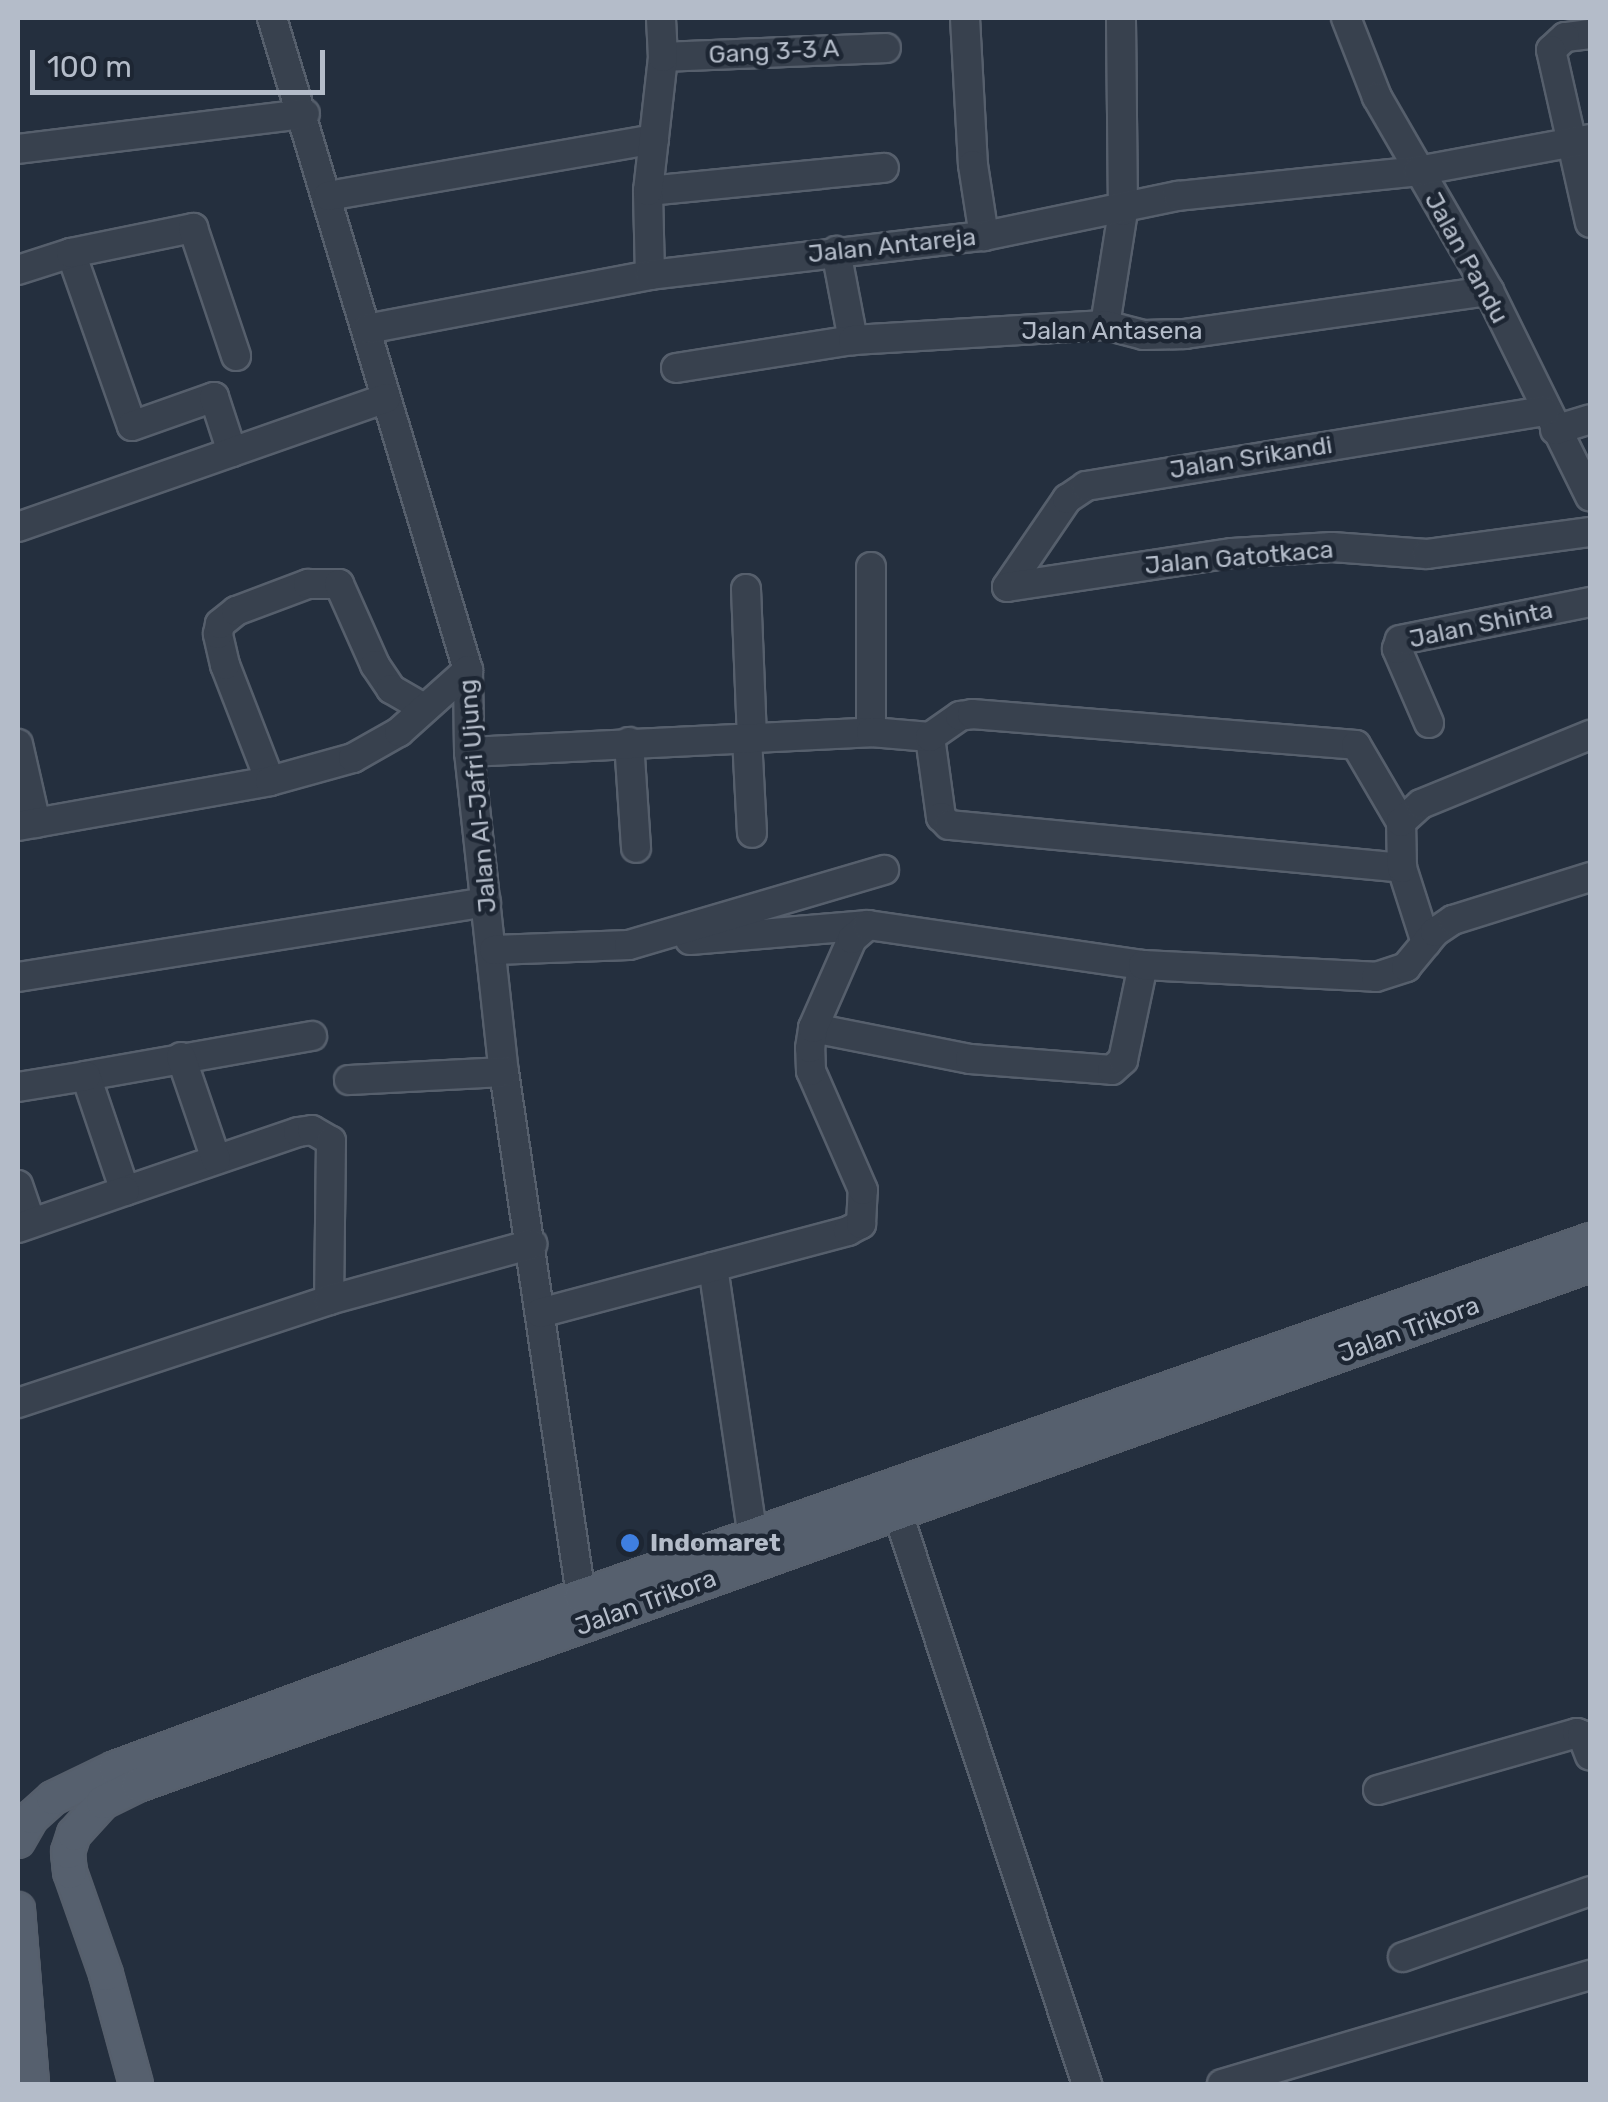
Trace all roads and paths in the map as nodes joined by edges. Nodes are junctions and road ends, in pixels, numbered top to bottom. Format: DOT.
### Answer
graph roads {
  1 [pos="272,18"];
  2 [pos="661,18"];
  3 [pos="965,18"];
  4 [pos="1121,18"];
  5 [pos="1346,18"];
  6 [pos="1590,34"];
  7 [pos="886,48"];
  8 [pos="663,57"];
  9 [pos="304,114"];
  10 [pos="654,139"];
  11 [pos="1580,141"];
  12 [pos="18,149"];
  13 [pos="884,168"];
  14 [pos="1418,172"];
  15 [pos="648,190"];
  16 [pos="328,196"];
  17 [pos="1123,210"];
  18 [pos="1590,223"];
  19 [pos="984,236"];
  20 [pos="836,252"];
  21 [pos="71,253"];
  22 [pos="18,270"];
  23 [pos="650,276"];
  24 [pos="1489,291"];
  25 [pos="1105,325"];
  26 [pos="367,329"];
  27 [pos="853,340"];
  28 [pos="236,356"];
  29 [pos="676,368"];
  30 [pos="386,398"];
  31 [pos="1550,420"];
  32 [pos="1590,420"];
  33 [pos="232,452"];
  34 [pos="1590,496"];
  35 [pos="18,527"];
  36 [pos="1590,532"];
  37 [pos="871,567"];
  38 [pos="1008,588"];
  39 [pos="746,589"];
  40 [pos="1590,602"];
  41 [pos="468,670"];
  42 [pos="424,708"];
  43 [pos="1429,723"];
  44 [pos="871,732"];
  45 [pos="1590,735"];
  46 [pos="930,737"];
  47 [pos="749,738"];
  48 [pos="628,742"];
  49 [pos="18,744"];
  50 [pos="469,752"];
  51 [pos="270,781"];
  52 [pos="1400,822"];
  53 [pos="27,825"];
  54 [pos="752,833"];
  55 [pos="636,848"];
  56 [pos="1402,868"];
  57 [pos="884,870"];
  58 [pos="1590,877"];
  59 [pos="486,902"];
  60 [pos="868,925"];
  61 [pos="1426,944"];
  62 [pos="629,945"];
  63 [pos="494,950"];
  64 [pos="1142,966"];
  65 [pos="18,977"];
  66 [pos="813,1028"];
  67 [pos="312,1036"];
  68 [pos="181,1057"];
  69 [pos="504,1072"];
  70 [pos="86,1076"];
  71 [pos="348,1080"];
  72 [pos="18,1087"];
  73 [pos="216,1160"];
  74 [pos="18,1185"];
  75 [pos="125,1191"];
  76 [pos="24,1225"];
  77 [pos="1590,1240"];
  78 [pos="532,1244"];
  79 [pos="1590,1265"];
  80 [pos="714,1267"];
  81 [pos="329,1300"];
  82 [pos="540,1313"];
  83 [pos="18,1403"];
  84 [pos="898,1514"];
  85 [pos="753,1538"];
  86 [pos="581,1596"];
  87 [pos="434,1664"];
  88 [pos="395,1679"];
  89 [pos="1590,1756"];
  90 [pos="1378,1790"];
  91 [pos="19,1830"];
  92 [pos="1590,1891"];
  93 [pos="18,1909"];
  94 [pos="1403,1957"];
  95 [pos="1590,1975"];
  96 [pos="32,2084"];
  97 [pos="136,2084"];
  98 [pos="1088,2084"];
  99 [pos="1222,2084"];
  1 -- 9 [label="street, Jalan Al-Jafri Ujung"];
  2 -- 8 [label="street"];
  3 -- 19 [label="street"];
  4 -- 17 [label="street"];
  5 -- 14 [label="street, Jalan Pandu"];
  6 -- 11 [label="street"];
  7 -- 8 [label="street, Gang 3-3 A"];
  8 -- 10 [label="street"];
  9 -- 12 [label="street"];
  9 -- 16 [label="street, Jalan Al-Jafri Ujung"];
  10 -- 15 [label="street"];
  10 -- 16 [label="street"];
  11 -- 14 [label="street, Jalan Antareja"];
  11 -- 18 [label="street"];
  13 -- 15 [label="street"];
  14 -- 17 [label="street, Jalan Antareja"];
  14 -- 24 [label="street, Jalan Pandu"];
  15 -- 23 [label="street"];
  16 -- 26 [label="street, Jalan Al-Jafri Ujung"];
  17 -- 19 [label="street, Jalan Antareja"];
  17 -- 25 [label="street"];
  19 -- 20 [label="street, Jalan Antareja"];
  20 -- 23 [label="street, Jalan Antareja"];
  20 -- 27 [label="street"];
  21 -- 22 [label="street"];
  21 -- 28 [label="street"];
  21 -- 33 [label="street"];
  23 -- 26 [label="street, Jalan Antareja"];
  24 -- 25 [label="street, Jalan Antasena"];
  24 -- 31 [label="street, Jalan Pandu"];
  25 -- 27 [label="street, Jalan Antasena"];
  26 -- 30 [label="street, Jalan Al-Jafri Ujung"];
  27 -- 29 [label="street, Jalan Antasena"];
  30 -- 33 [label="street"];
  30 -- 41 [label="street, Jalan Al-Jafri Ujung"];
  31 -- 32 [label="street, Jalan Srikandi"];
  31 -- 34 [label="street, Jalan Pandu"];
  31 -- 38 [label="street, Jalan Srikandi"];
  33 -- 35 [label="street"];
  36 -- 38 [label="street, Jalan Gatotkaca"];
  37 -- 44 [label="street"];
  39 -- 47 [label="street"];
  40 -- 43 [label="street, Jalan Shinta"];
  41 -- 42 [label="street"];
  41 -- 50 [label="street, Jalan Al-Jafri Ujung"];
  42 -- 51 [label="street"];
  42 -- 51 [label="street"];
  44 -- 46 [label="street"];
  44 -- 47 [label="street"];
  45 -- 52 [label="street"];
  46 -- 52 [label="street"];
  46 -- 56 [label="street"];
  47 -- 48 [label="street"];
  47 -- 54 [label="street"];
  48 -- 50 [label="street"];
  48 -- 55 [label="street"];
  49 -- 53 [label="street"];
  50 -- 59 [label="street, Jalan Al-Jafri Ujung"];
  51 -- 53 [label="street"];
  52 -- 56 [label="street"];
  56 -- 61 [label="street"];
  57 -- 62 [label="street"];
  58 -- 61 [label="street"];
  59 -- 63 [label="street, Jalan Al-Jafri Ujung"];
  59 -- 65 [label="street"];
  60 -- 62 [label="street"];
  60 -- 64 [label="street"];
  60 -- 66 [label="street"];
  61 -- 64 [label="street"];
  62 -- 63 [label="street"];
  63 -- 69 [label="street, Jalan Al-Jafri Ujung"];
  64 -- 66 [label="street"];
  66 -- 80 [label="street"];
  67 -- 68 [label="street"];
  68 -- 70 [label="street"];
  68 -- 73 [label="street"];
  69 -- 71 [label="street"];
  69 -- 78 [label="street, Jalan Al-Jafri Ujung"];
  70 -- 72 [label="street"];
  70 -- 75 [label="street"];
  73 -- 75 [label="street"];
  73 -- 81 [label="street"];
  74 -- 76 [label="street"];
  75 -- 76 [label="street"];
  77 -- 85 [label="main road, Jalan Trikora"];
  78 -- 81 [label="street"];
  78 -- 82 [label="street, Jalan Al-Jafri Ujung"];
  79 -- 84 [label="main road, Jalan Trikora"];
  80 -- 82 [label="street"];
  80 -- 85 [label="street"];
  81 -- 83 [label="street"];
  82 -- 86 [label="street, Jalan Al-Jafri Ujung"];
  84 -- 87 [label="main road, Jalan Trikora"];
  84 -- 98 [label="street"];
  85 -- 86 [label="main road, Jalan Trikora"];
  86 -- 87 [label="main road, Jalan Trikora"];
  87 -- 88 [label="main road, Jalan Trikora"];
  88 -- 91 [label="main road, Jalan Trikora"];
  88 -- 97 [label="main road, Jalan Trikora"];
  89 -- 90 [label="street"];
  92 -- 94 [label="street"];
  93 -- 96 [label="main road"];
  95 -- 99 [label="street"];
}
